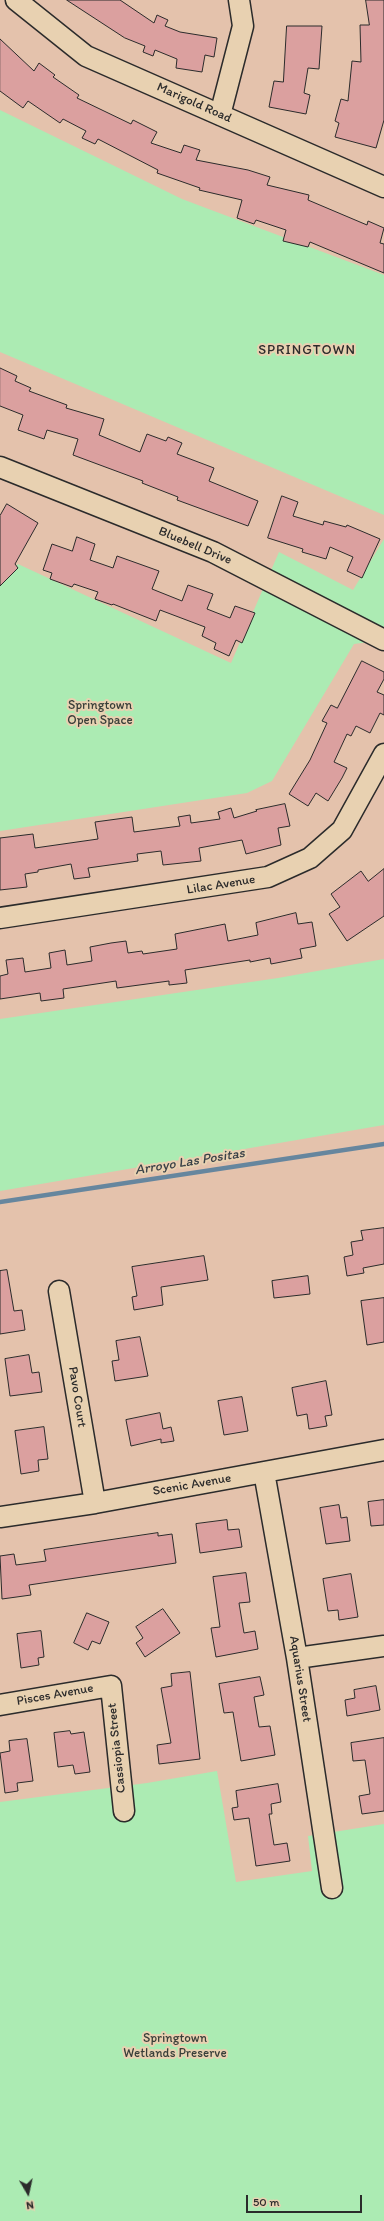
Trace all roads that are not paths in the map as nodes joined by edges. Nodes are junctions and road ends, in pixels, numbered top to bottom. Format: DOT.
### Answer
graph roads {
  1 [pos="16,0"];
  2 [pos="239,0"];
  3 [pos="220,115"];
  4 [pos="384,187"];
  5 [pos="0,467"];
  6 [pos="384,640"];
  7 [pos="384,754"];
  8 [pos="0,918"];
  9 [pos="60,1291"];
  10 [pos="384,1450"];
  11 [pos="264,1472"];
  12 [pos="95,1502"];
  13 [pos="0,1517"];
  14 [pos="384,1646"];
  15 [pos="297,1658"];
  16 [pos="111,1686"];
  17 [pos="0,1705"];
  18 [pos="124,1811"];
  19 [pos="332,1888"];
  1 -- 3 [label="street, Marigold Road"];
  2 -- 3 [label="street"];
  3 -- 4 [label="street, Marigold Road"];
  5 -- 6 [label="street, Bluebell Drive"];
  7 -- 8 [label="street, Lilac Avenue"];
  9 -- 12 [label="street, Pavo Court"];
  10 -- 11 [label="street, Scenic Avenue"];
  11 -- 12 [label="street, Scenic Avenue"];
  11 -- 15 [label="street, Aquarius Street"];
  12 -- 13 [label="street, Scenic Avenue"];
  14 -- 15 [label="street"];
  15 -- 19 [label="street, Aquarius Street"];
  16 -- 17 [label="street, Pisces Avenue"];
  16 -- 18 [label="street, Cassiopia Street"];
}
